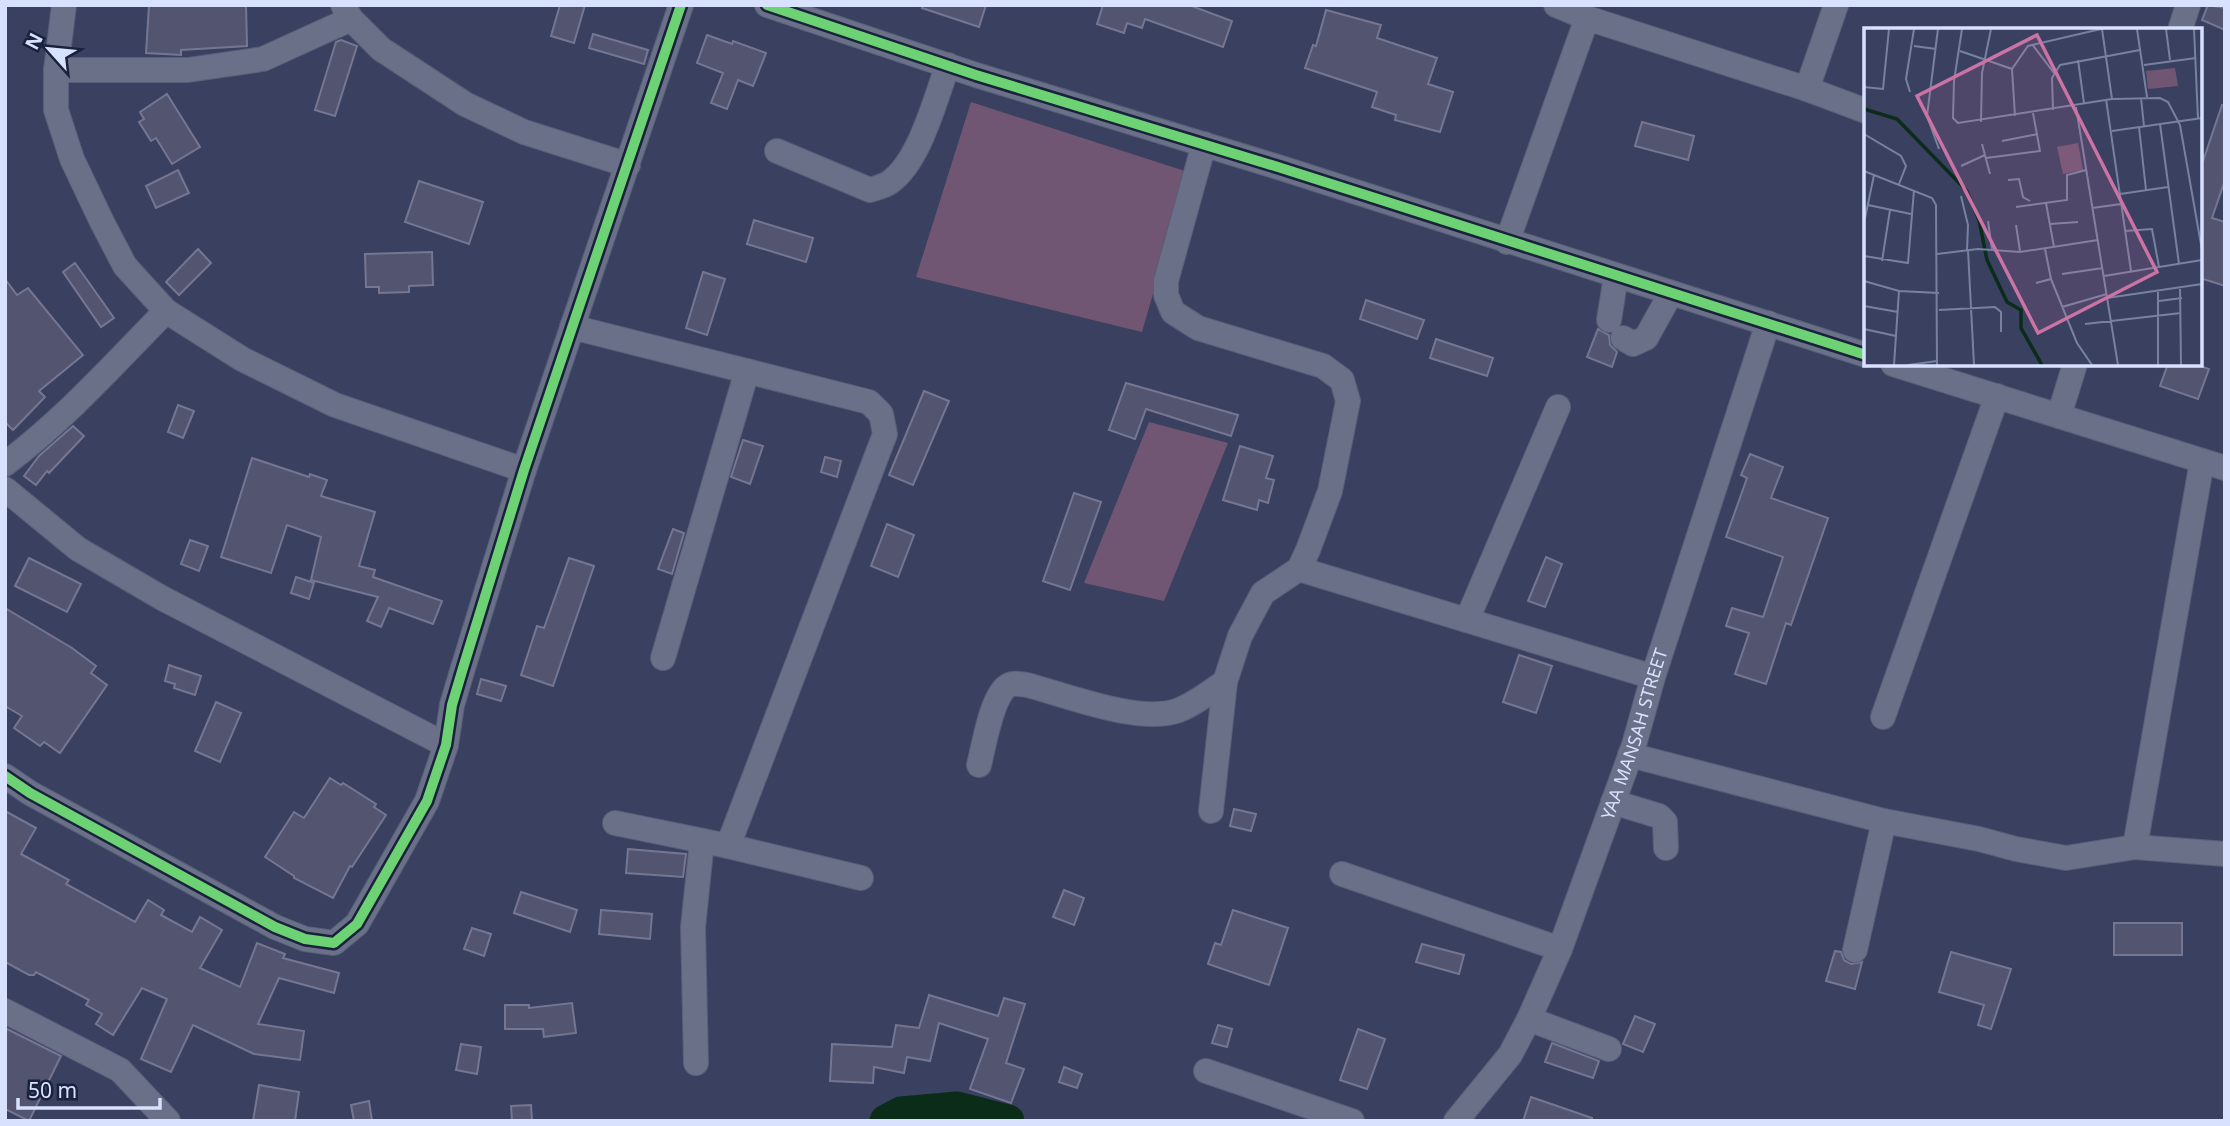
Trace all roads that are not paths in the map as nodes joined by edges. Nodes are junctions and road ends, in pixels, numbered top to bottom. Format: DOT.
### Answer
graph roads {
  1 [pos="64,5"];
  2 [pos="681,5"];
  3 [pos="767,5"];
  4 [pos="1556,5"];
  5 [pos="1836,5"];
  6 [pos="2188,5"];
  7 [pos="347,12"];
  8 [pos="1587,18"];
  9 [pos="2181,28"];
  10 [pos="948,65"];
  11 [pos="56,71"];
  12 [pos="1807,89"];
  13 [pos="1864,110"];
  14 [pos="1204,144"];
  15 [pos="777,151"];
  16 [pos="628,165"];
  17 [pos="1507,242"];
  18 [pos="1616,276"];
  19 [pos="1671,293"];
  20 [pos="166,311"];
  21 [pos="1768,323"];
  22 [pos="572,327"];
  23 [pos="1864,354"];
  24 [pos="1900,366"];
  25 [pos="2074,366"];
  26 [pos="747,371"];
  27 [pos="1997,396"];
  28 [pos="1558,407"];
  29 [pos="2059,416"];
  30 [pos="5,464"];
  31 [pos="2214,465"];
  32 [pos="523,470"];
  33 [pos="5,489"];
  34 [pos="1299,569"];
  35 [pos="1467,620"];
  36 [pos="663,658"];
  37 [pos="1653,677"];
  38 [pos="1225,682"];
  39 [pos="1883,717"];
  40 [pos="446,745"];
  41 [pos="1630,755"];
  42 [pos="979,765"];
  43 [pos="5,776"];
  44 [pos="1614,802"];
  45 [pos="1211,811"];
  46 [pos="1884,821"];
  47 [pos="615,823"];
  48 [pos="702,841"];
  49 [pos="728,846"];
  50 [pos="2135,847"];
  51 [pos="1666,848"];
  52 [pos="2225,854"];
  53 [pos="1342,874"];
  54 [pos="861,878"];
  55 [pos="1560,949"];
  56 [pos="1855,950"];
  57 [pos="5,1011"];
  58 [pos="1529,1019"];
  59 [pos="1609,1049"];
  60 [pos="696,1063"];
  61 [pos="1206,1071"];
  62 [pos="168,1121"];
  63 [pos="1352,1121"];
  64 [pos="1456,1121"];
  1 -- 11 [label="street"];
  2 -- 16 [label="street"];
  3 -- 10 [label="street"];
  4 -- 8 [label="street"];
  5 -- 12 [label="street"];
  6 -- 9 [label="street"];
  7 -- 11 [label="street"];
  7 -- 16 [label="street"];
  8 -- 12 [label="street"];
  8 -- 17 [label="street"];
  10 -- 14 [label="street"];
  10 -- 15 [label="street"];
  11 -- 20 [label="street"];
  12 -- 13 [label="street"];
  14 -- 17 [label="street"];
  14 -- 34 [label="street"];
  16 -- 22 [label="street"];
  17 -- 18 [label="street"];
  18 -- 19 [label="street"];
  18 -- 19 [label="street"];
  19 -- 21 [label="street"];
  20 -- 30 [label="street"];
  20 -- 32 [label="street"];
  21 -- 23 [label="street"];
  21 -- 37 [label="street, YAA MANSAH STREET"];
  22 -- 26 [label="street"];
  22 -- 32 [label="street"];
  24 -- 27 [label="street"];
  25 -- 29 [label="street"];
  26 -- 36 [label="street"];
  26 -- 49 [label="street"];
  27 -- 29 [label="street"];
  27 -- 39 [label="street"];
  28 -- 35 [label="street"];
  29 -- 31 [label="street"];
  31 -- 50 [label="street"];
  32 -- 40 [label="street"];
  33 -- 40 [label="street"];
  34 -- 35 [label="street"];
  34 -- 38 [label="street"];
  35 -- 37 [label="street"];
  37 -- 41 [label="street, YAA MANSAH STREET"];
  38 -- 42 [label="street"];
  38 -- 45 [label="street"];
  40 -- 43 [label="street"];
  41 -- 44 [label="street, YAA MANSAH STREET"];
  41 -- 46 [label="street"];
  44 -- 51 [label="street"];
  44 -- 55 [label="street, YAA MANSAH STREET"];
  46 -- 50 [label="street"];
  46 -- 56 [label="street"];
  47 -- 48 [label="street"];
  48 -- 49 [label="street"];
  48 -- 60 [label="street"];
  49 -- 54 [label="street"];
  50 -- 52 [label="street"];
  53 -- 55 [label="street"];
  55 -- 58 [label="street, YAA MANSAH STREET"];
  57 -- 62 [label="street"];
  58 -- 59 [label="street"];
  58 -- 64 [label="street, YAA MANSAH STREET"];
  61 -- 63 [label="street"];
}
